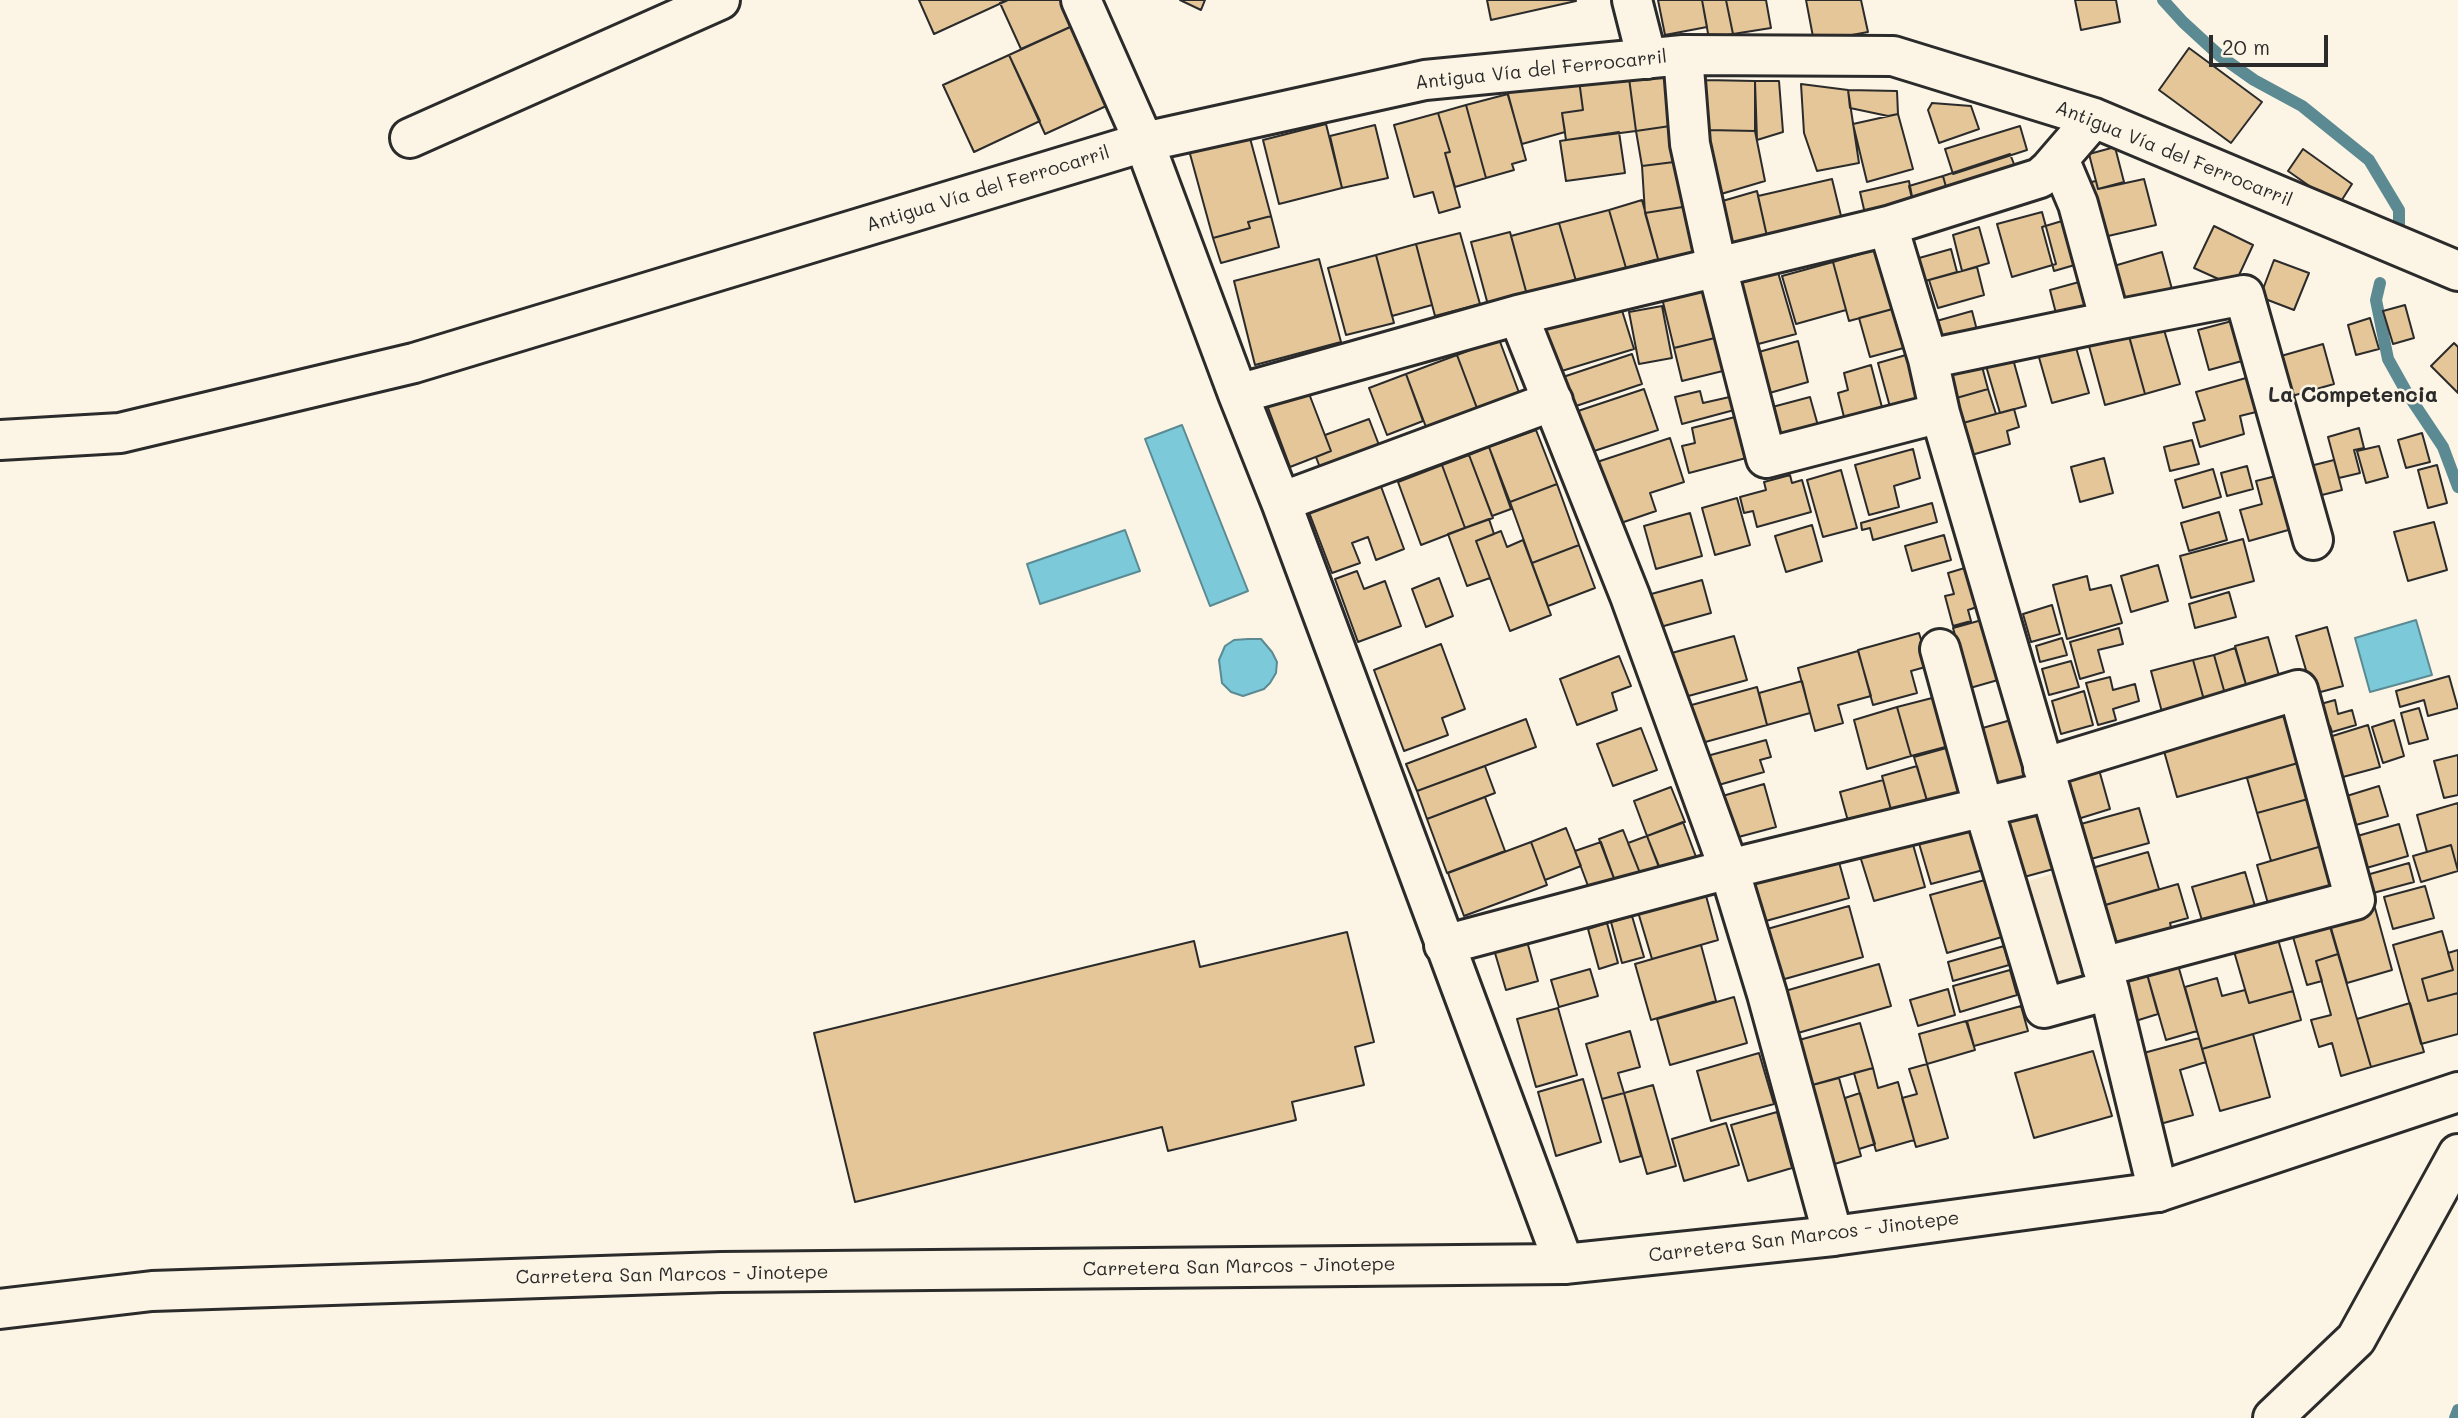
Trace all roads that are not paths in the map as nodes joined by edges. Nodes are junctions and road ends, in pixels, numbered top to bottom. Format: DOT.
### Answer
graph roads {
  1 [pos="720,0"];
  2 [pos="1081,0"];
  3 [pos="1632,0"];
  4 [pos="651,14"];
  5 [pos="1665,57"];
  6 [pos="2094,118"];
  7 [pos="410,138"];
  8 [pos="1144,142"];
  9 [pos="2059,159"];
  10 [pos="1888,226"];
  11 [pos="1717,267"];
  12 [pos="2458,271"];
  13 [pos="1518,315"];
  14 [pos="2110,321"];
  15 [pos="1928,359"];
  16 [pos="1238,394"];
  17 [pos="1553,401"];
  18 [pos="1940,413"];
  19 [pos="0,440"];
  20 [pos="1281,502"];
  21 [pos="2313,540"];
  22 [pos="1940,649"];
  23 [pos="2047,780"];
  24 [pos="1984,809"];
  25 [pos="1728,869"];
  26 [pos="1444,945"];
  27 [pos="2105,979"];
  28 [pos="2458,1091"];
  29 [pos="2458,1154"];
  30 [pos="2158,1192"];
  31 [pos="1833,1236"];
  32 [pos="1564,1264"];
  33 [pos="0,1309"];
  34 [pos="2273,1418"];
  1 -- 4 [label="street"];
  2 -- 8 [label="street"];
  3 -- 5 [label="street"];
  4 -- 7 [label="street"];
  5 -- 6 [label="street, Antigua Vía del Ferrocarril"];
  5 -- 8 [label="street, Antigua Vía del Ferrocarril"];
  5 -- 11 [label="street"];
  6 -- 9 [label="street"];
  6 -- 12 [label="street, Antigua Vía del Ferrocarril"];
  8 -- 16 [label="street"];
  8 -- 19 [label="street, Antigua Vía del Ferrocarril"];
  9 -- 10 [label="street"];
  9 -- 14 [label="street"];
  10 -- 11 [label="street"];
  10 -- 15 [label="street"];
  11 -- 13 [label="street"];
  11 -- 18 [label="street"];
  13 -- 16 [label="street"];
  13 -- 17 [label="street"];
  14 -- 15 [label="street"];
  14 -- 21 [label="street"];
  15 -- 18 [label="street"];
  16 -- 20 [label="street"];
  17 -- 20 [label="street"];
  17 -- 25 [label="street"];
  18 -- 23 [label="street"];
  20 -- 26 [label="street"];
  22 -- 24 [label="street"];
  23 -- 24 [label="street"];
  23 -- 27 [label="street"];
  23 -- 27 [label="street"];
  24 -- 25 [label="street"];
  24 -- 27 [label="street"];
  25 -- 26 [label="street"];
  25 -- 31 [label="street"];
  26 -- 32 [label="street"];
  27 -- 30 [label="street"];
  28 -- 30 [label="street, Carretera San Marcos - Jinotepe"];
  29 -- 34 [label="street"];
  30 -- 31 [label="street, Carretera San Marcos - Jinotepe"];
  31 -- 32 [label="street, Carretera San Marcos - Jinotepe"];
  32 -- 33 [label="street, Carretera San Marcos - Jinotepe"];
}
